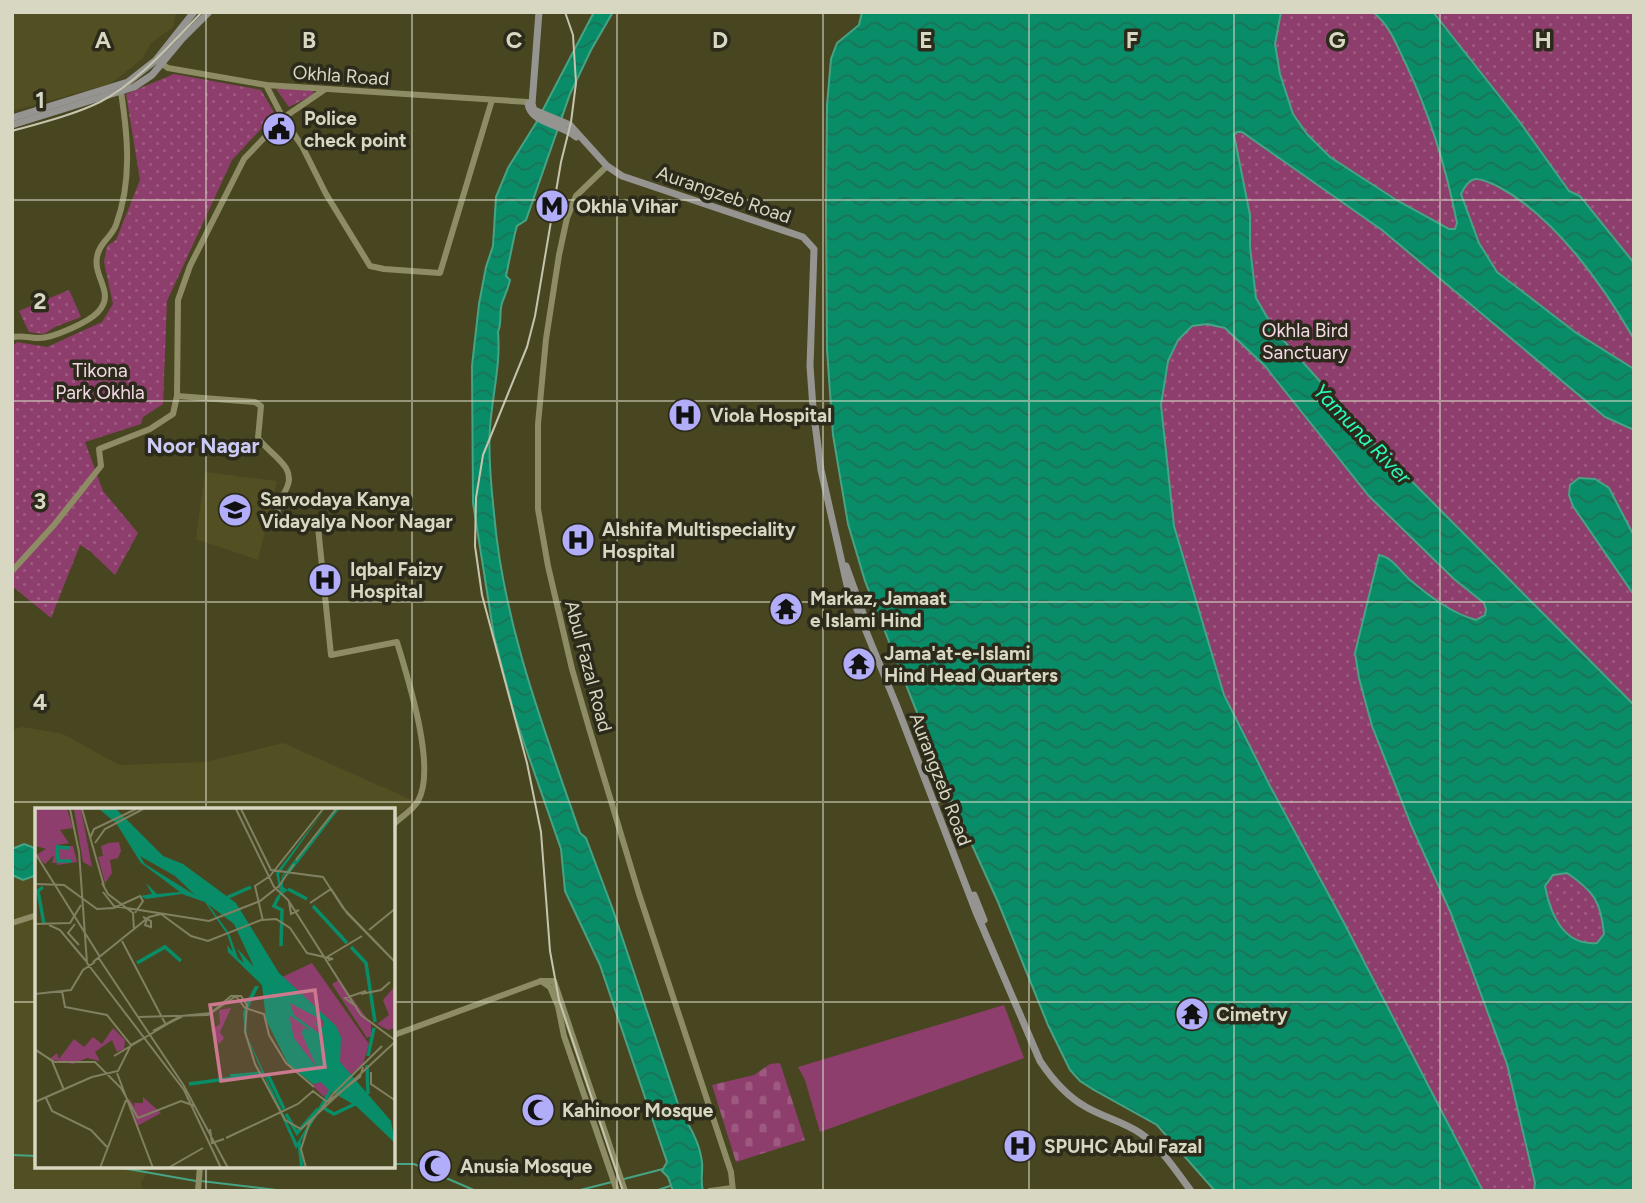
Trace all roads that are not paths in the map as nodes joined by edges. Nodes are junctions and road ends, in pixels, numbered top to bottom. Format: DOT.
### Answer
graph roads {
  1 [pos="194,12"];
  2 [pos="209,12"];
  3 [pos="537,12"];
  4 [pos="159,62"];
  5 [pos="266,85"];
  6 [pos="324,90"];
  7 [pos="121,92"];
  8 [pos="492,100"];
  9 [pos="528,102"];
  10 [pos="536,114"];
  11 [pos="12,118"];
  12 [pos="283,118"];
  13 [pos="12,125"];
  14 [pos="606,167"];
  15 [pos="12,337"];
  16 [pos="177,396"];
  17 [pos="12,571"];
  18 [pos="396,822"];
  19 [pos="35,916"];
  20 [pos="12,923"];
  21 [pos="396,1034"];
  22 [pos="618,1183"];
  23 [pos="733,1189"];
  24 [pos="625,1191"];
  25 [pos="710,1191"];
  26 [pos="1192,1191"];
  1 -- 4 [label="main road"];
  2 -- 4 [label="main road"];
  3 -- 9 [label="main road"];
  3 -- 10 [label="main road"];
  4 -- 5 [label="street, Okhla Road"];
  4 -- 7 [label="main road"];
  4 -- 11 [label="main road"];
  5 -- 6 [label="street, Okhla Road"];
  5 -- 12 [label="street"];
  6 -- 8 [label="street, Okhla Road"];
  6 -- 12 [label="street"];
  7 -- 13 [label="main road"];
  7 -- 15 [label="street"];
  8 -- 9 [label="street, Okhla Road"];
  8 -- 12 [label="street"];
  9 -- 10 [label="main road"];
  10 -- 14 [label="main road"];
  12 -- 16 [label="street"];
  14 -- 23 [label="street, Abul Fazal Road"];
  14 -- 26 [label="main road, Aurangzeb Road"];
  16 -- 17 [label="street"];
  16 -- 18 [label="street"];
  19 -- 20 [label="street"];
  21 -- 22 [label="street"];
  22 -- 24 [label="street"];
  23 -- 25 [label="street"];
}
